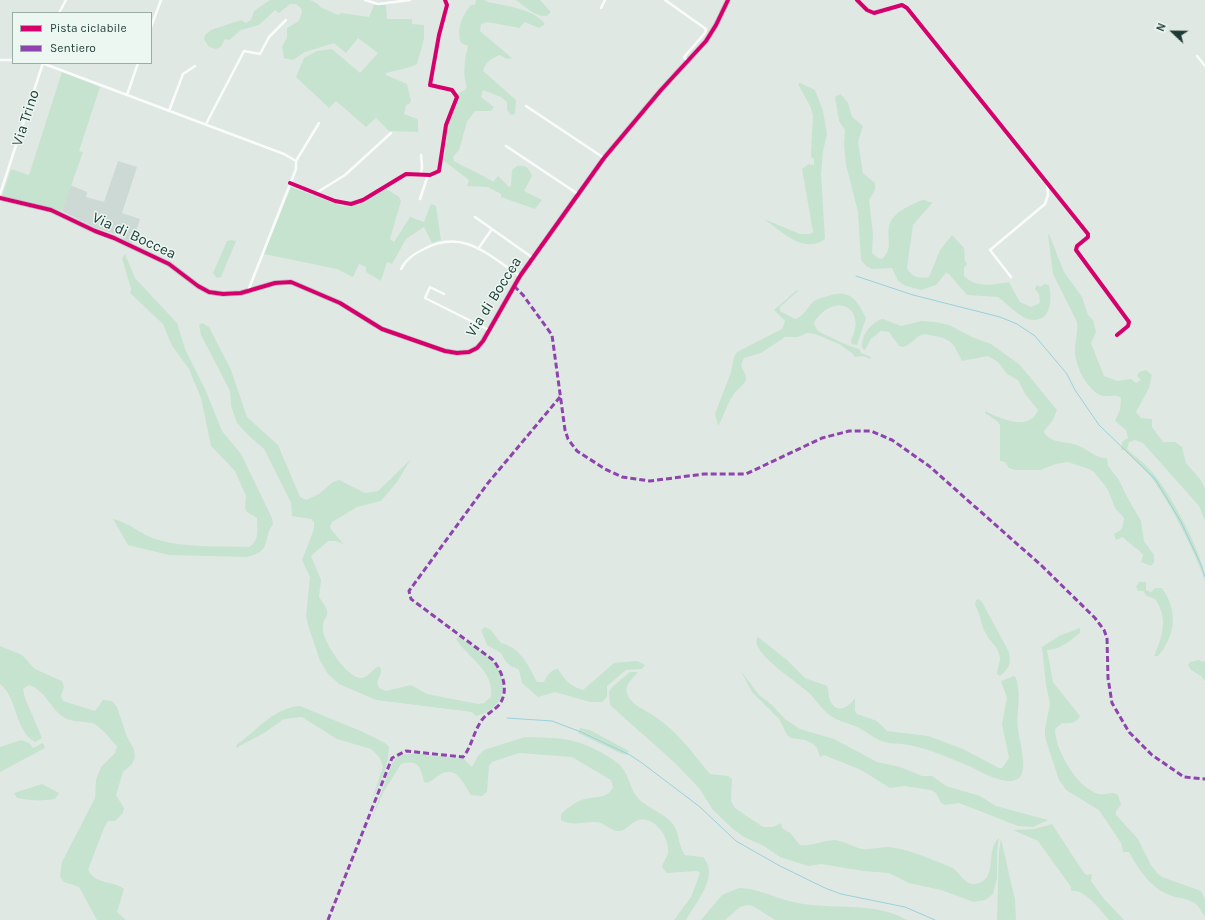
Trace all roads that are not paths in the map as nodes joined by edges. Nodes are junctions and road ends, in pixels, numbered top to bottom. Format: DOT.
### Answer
graph roads {
  1 [pos="66,0"];
  2 [pos="161,0"];
  3 [pos="365,0"];
  4 [pos="410,0"];
  5 [pos="445,0"];
  6 [pos="605,0"];
  7 [pos="665,0"];
  8 [pos="728,0"];
  9 [pos="857,0"];
  10 [pos="601,8"];
  11 [pos="60,12"];
  12 [pos="286,20"];
  13 [pos="152,24"];
  14 [pos="1197,56"];
  15 [pos="0,60"];
  16 [pos="12,60"];
  17 [pos="687,61"];
  18 [pos="43,64"];
  19 [pos="46,64"];
  20 [pos="138,64"];
  21 [pos="195,66"];
  22 [pos="1205,66"];
  23 [pos="127,95"];
  24 [pos="526,106"];
  25 [pos="170,111"];
  26 [pos="319,123"];
  27 [pos="206,124"];
  28 [pos="391,133"];
  29 [pos="506,146"];
  30 [pos="421,155"];
  31 [pos="604,158"];
  32 [pos="296,161"];
  33 [pos="421,175"];
  34 [pos="428,175"];
  35 [pos="1047,182"];
  36 [pos="290,183"];
  37 [pos="315,193"];
  38 [pos="0,194"];
  39 [pos="578,194"];
  40 [pos="0,198"];
  41 [pos="420,199"];
  42 [pos="475,217"];
  43 [pos="492,229"];
  44 [pos="478,249"];
  45 [pos="533,258"];
  46 [pos="401,268"];
  47 [pos="520,276"];
  48 [pos="1011,277"];
  49 [pos="248,291"];
  50 [pos="444,294"];
  51 [pos="489,330"];
  52 [pos="1117,336"];
  1 -- 11 [label="street"];
  2 -- 13 [label="street"];
  3 -- 4 [label="street"];
  5 -- 34 [label="street"];
  6 -- 10 [label="street"];
  7 -- 17 [label="street"];
  8 -- 17 [label="street, Via di Boccea"];
  9 -- 35 [label="street"];
  12 -- 27 [label="street"];
  14 -- 22 [label="street"];
  15 -- 16 [label="street"];
  17 -- 31 [label="street, Via di Boccea"];
  18 -- 38 [label="street, Via Trino"];
  19 -- 23 [label="street"];
  20 -- 23 [label="street"];
  21 -- 25 [label="street"];
  23 -- 25 [label="street"];
  24 -- 31 [label="street"];
  25 -- 27 [label="street"];
  26 -- 32 [label="street"];
  27 -- 32 [label="street"];
  28 -- 37 [label="street"];
  29 -- 39 [label="street"];
  30 -- 33 [label="street"];
  31 -- 39 [label="street, Via di Boccea"];
  32 -- 36 [label="street"];
  33 -- 34 [label="street"];
  33 -- 37 [label="street"];
  34 -- 41 [label="street"];
  35 -- 48 [label="street"];
  35 -- 52 [label="street"];
  36 -- 37 [label="street"];
  36 -- 49 [label="street"];
  39 -- 45 [label="street, Via di Boccea"];
  40 -- 49 [label="street, Via di Boccea"];
  42 -- 43 [label="street"];
  43 -- 44 [label="street"];
  43 -- 45 [label="street"];
  44 -- 46 [label="street"];
  44 -- 47 [label="street"];
  45 -- 47 [label="street, Via di Boccea"];
  47 -- 51 [label="street, Via di Boccea"];
  49 -- 51 [label="street, Via di Boccea"];
  50 -- 51 [label="street"];
}
